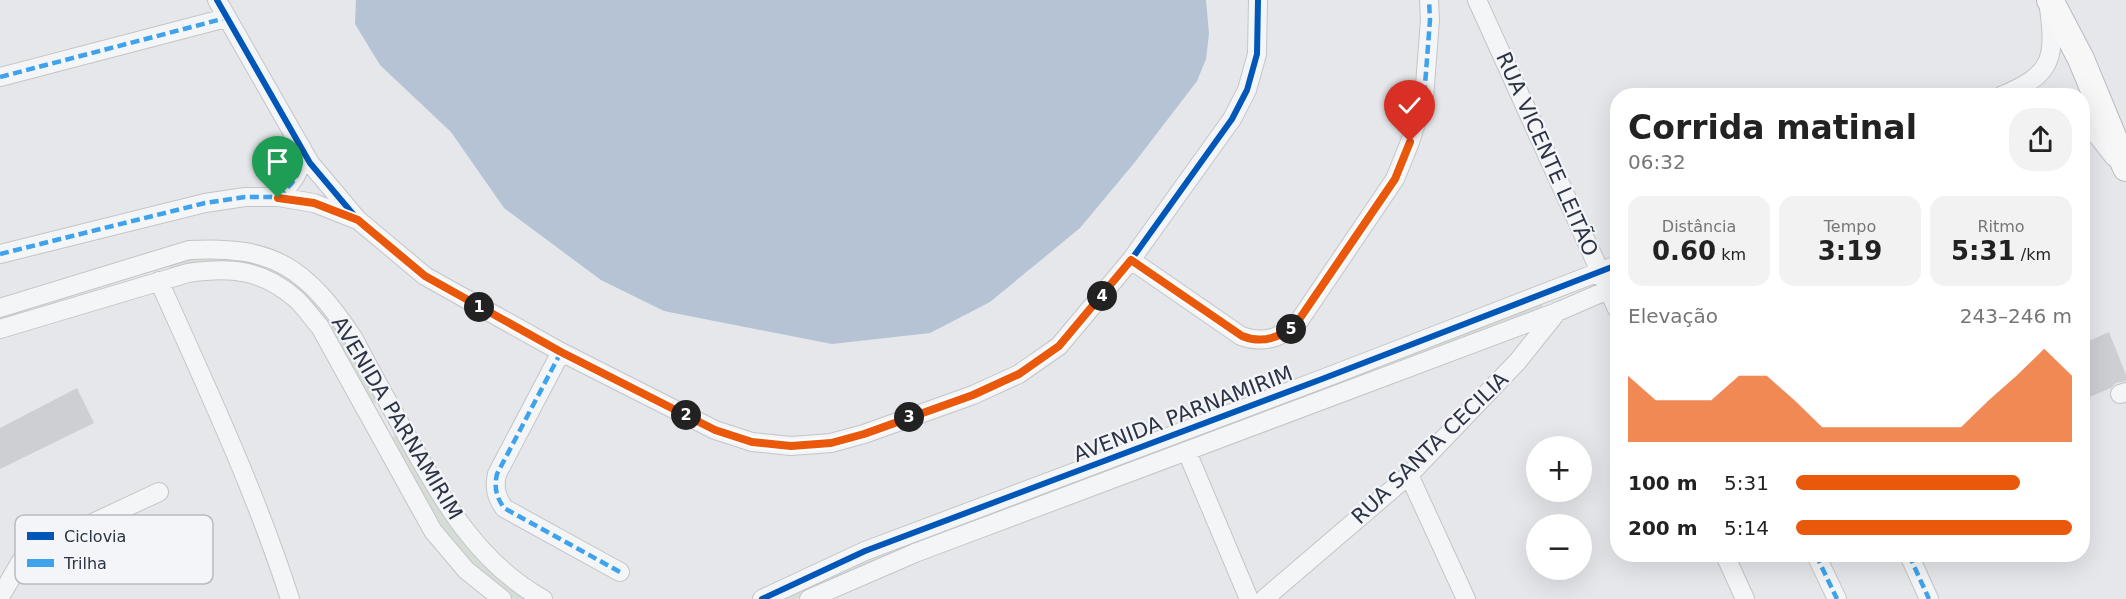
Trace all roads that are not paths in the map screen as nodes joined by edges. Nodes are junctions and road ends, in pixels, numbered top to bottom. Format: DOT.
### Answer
graph roads {
  1 [pos="217,0"];
  2 [pos="1258,0"];
  3 [pos="1429,0"];
  4 [pos="1477,0"];
  5 [pos="2049,0"];
  6 [pos="226,18"];
  7 [pos="0,77"];
  8 [pos="2020,88"];
  9 [pos="2090,127"];
  10 [pos="302,148"];
  11 [pos="2126,168"];
  12 [pos="2126,174"];
  13 [pos="278,198"];
  14 [pos="358,220"];
  15 [pos="0,254"];
  16 [pos="1131,260"];
  17 [pos="1609,268"];
  18 [pos="1579,280"];
  19 [pos="159,281"];
  20 [pos="1610,289"];
  21 [pos="47,294"];
  22 [pos="0,308"];
  23 [pos="1557,312"];
  24 [pos="54,313"];
  25 [pos="0,329"];
  26 [pos="561,352"];
  27 [pos="393,410"];
  28 [pos="373,422"];
  29 [pos="1187,452"];
  30 [pos="1409,475"];
  31 [pos="159,492"];
  32 [pos="110,515"];
  33 [pos="1728,562"];
  34 [pos="1819,562"];
  35 [pos="1912,562"];
  36 [pos="15,571"];
  37 [pos="620,572"];
  38 [pos="0,597"];
  39 [pos="288,598"];
  40 [pos="502,599"];
  41 [pos="543,599"];
  42 [pos="762,599"];
  43 [pos="809,599"];
  44 [pos="1249,599"];
  45 [pos="1264,599"];
  46 [pos="1466,599"];
  47 [pos="1745,599"];
  48 [pos="1837,599"];
  49 [pos="1929,599"];
  1 -- 6 [label="street"];
  2 -- 16 [label="street"];
  3 -- 16 [label="street"];
  4 -- 17 [label="street, RUA VICENTE LEITÃO"];
  5 -- 8 [label="street"];
  5 -- 11 [label="highway"];
  6 -- 7 [label="street"];
  6 -- 10 [label="street"];
  9 -- 12 [label="street"];
  10 -- 13 [label="street"];
  10 -- 14 [label="street"];
  13 -- 14 [label="street"];
  13 -- 15 [label="street"];
  14 -- 26 [label="street"];
  16 -- 26 [label="street"];
  17 -- 18 [label="street, AVENIDA PARNAMIRIM"];
  18 -- 23 [label="street, RUA SANTA CECILIA"];
  18 -- 42 [label="street, AVENIDA PARNAMIRIM"];
  19 -- 24 [label="street, AVENIDA PARNAMIRIM"];
  19 -- 28 [label="street, AVENIDA PARNAMIRIM"];
  19 -- 39 [label="street"];
  20 -- 23 [label="street, AVENIDA PARNAMIRIM"];
  21 -- 22 [label="street, AVENIDA PARNAMIRIM"];
  21 -- 24 [label="street"];
  21 -- 27 [label="street, AVENIDA PARNAMIRIM"];
  23 -- 29 [label="street, AVENIDA PARNAMIRIM"];
  23 -- 30 [label="street, RUA SANTA CECILIA"];
  24 -- 25 [label="street, AVENIDA PARNAMIRIM"];
  26 -- 37 [label="street"];
  27 -- 28 [label="street"];
  27 -- 41 [label="street, AVENIDA PARNAMIRIM"];
  28 -- 40 [label="street, AVENIDA PARNAMIRIM"];
  29 -- 43 [label="street, AVENIDA PARNAMIRIM"];
  29 -- 44 [label="street"];
  30 -- 45 [label="street, RUA SANTA CECILIA"];
  30 -- 46 [label="street"];
  31 -- 32 [label="street"];
  33 -- 47 [label="street"];
  34 -- 48 [label="street"];
  35 -- 49 [label="street"];
  36 -- 38 [label="street"];
}
